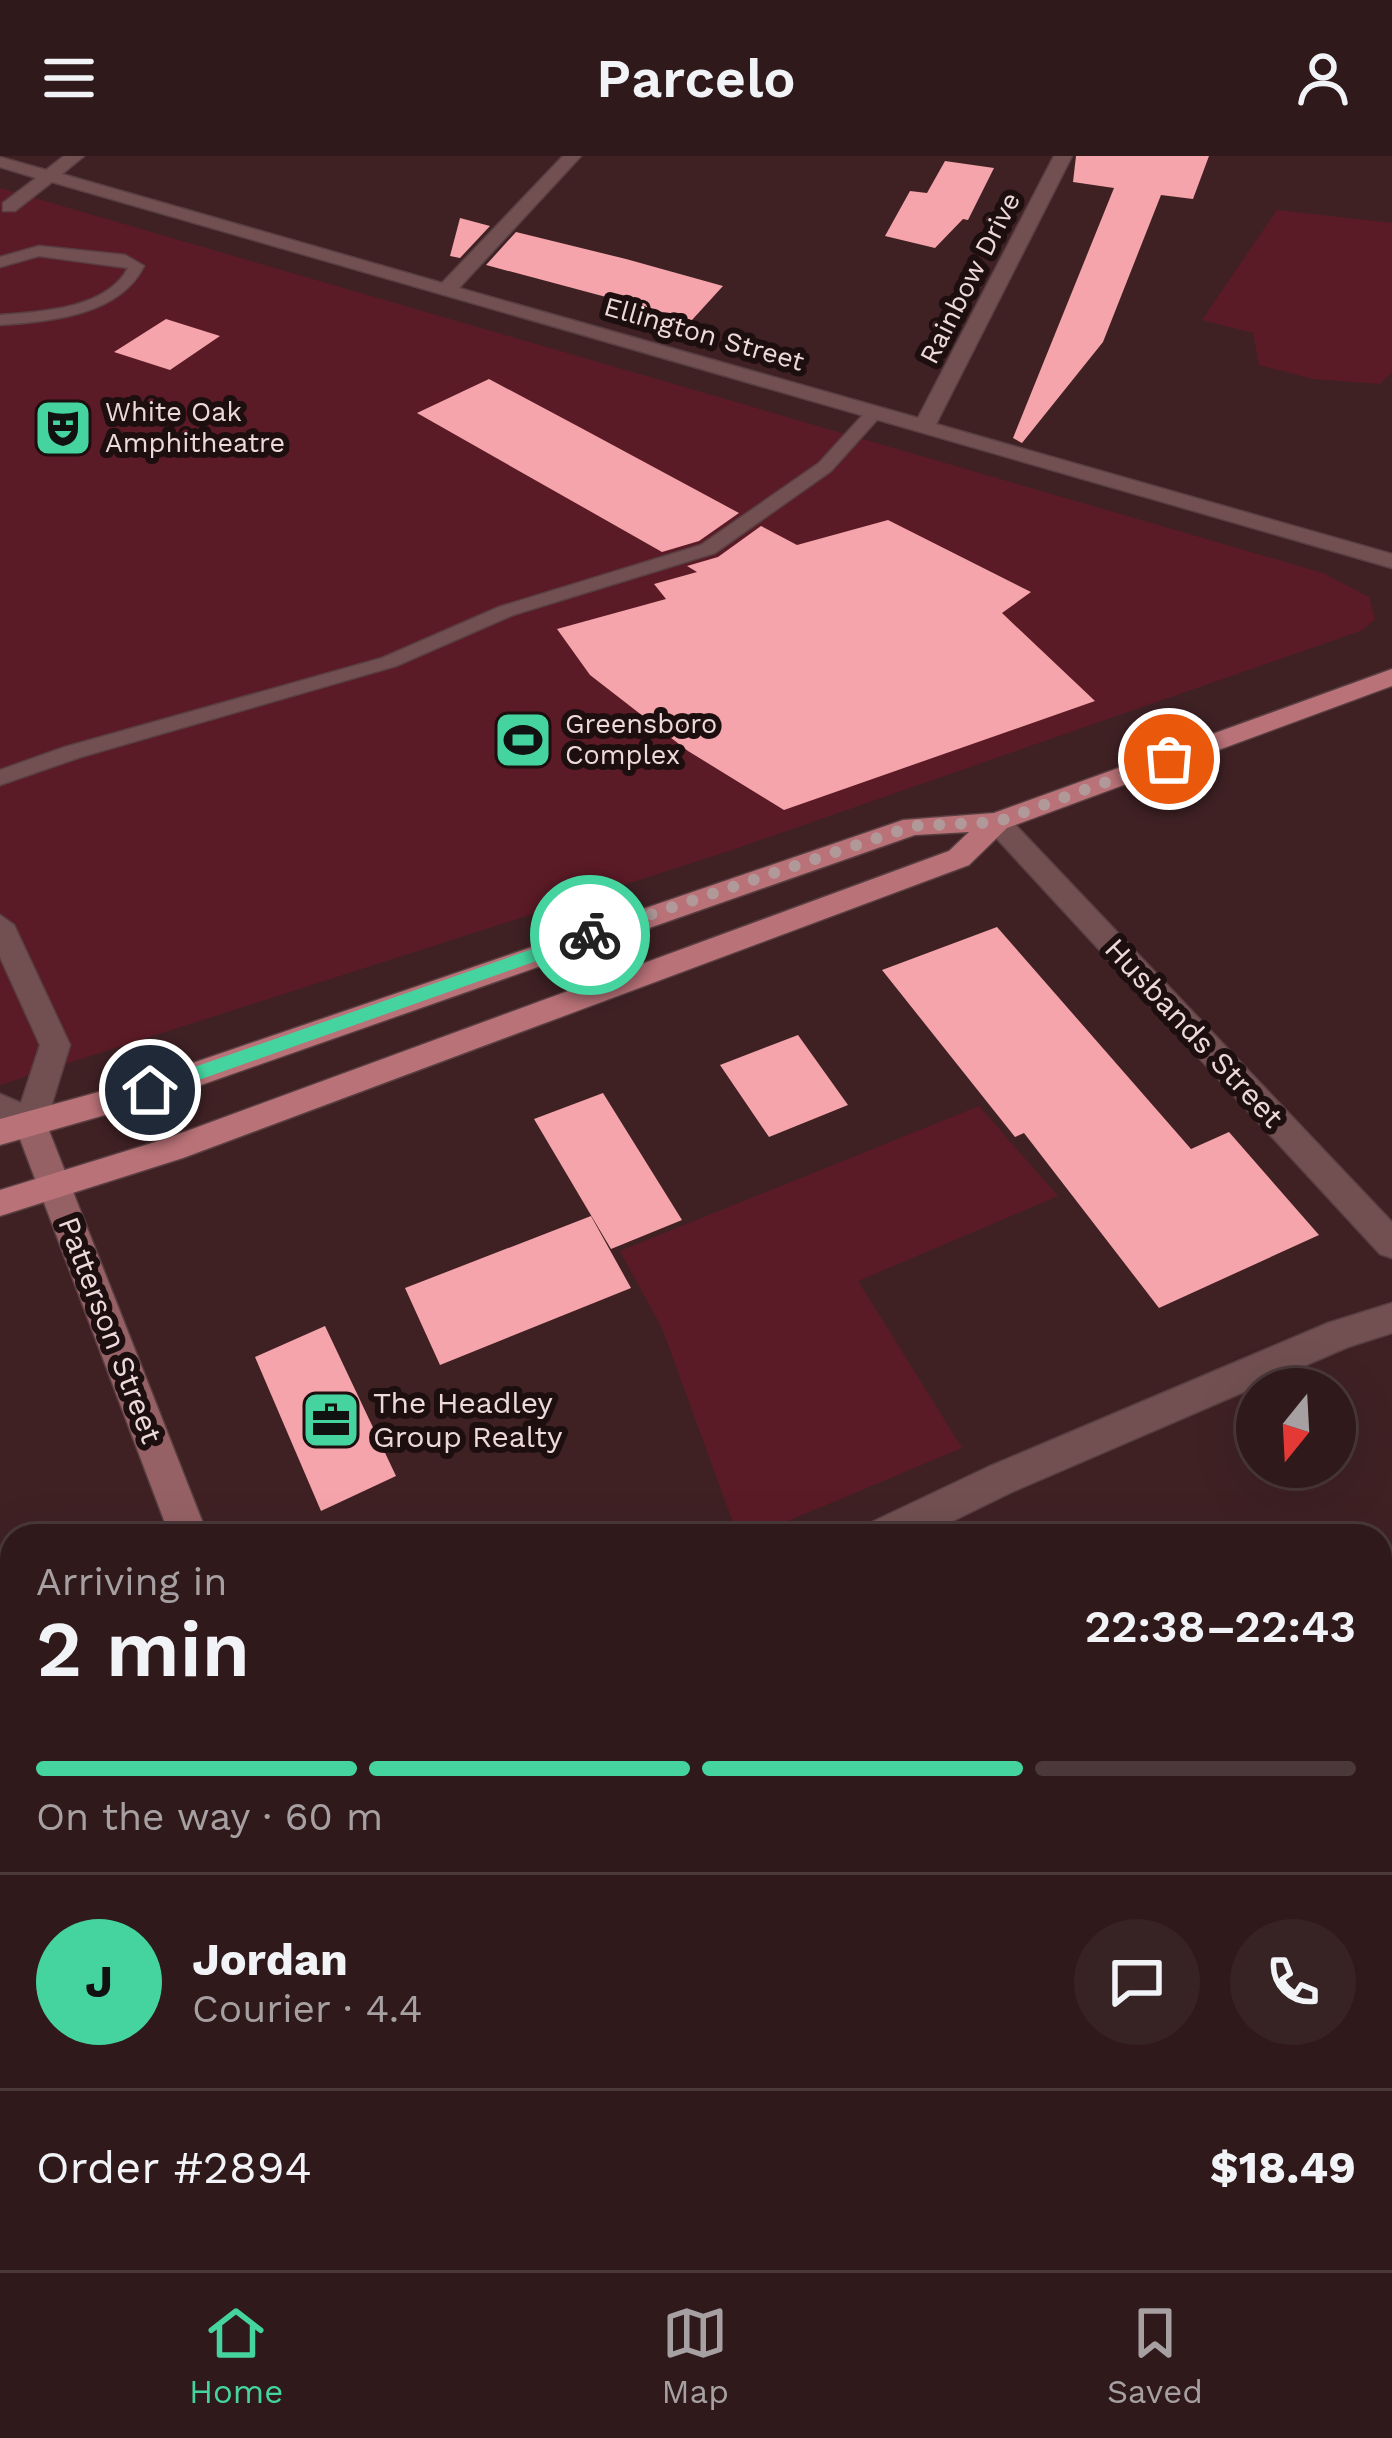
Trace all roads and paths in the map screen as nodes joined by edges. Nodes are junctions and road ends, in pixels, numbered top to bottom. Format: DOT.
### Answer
graph roads {
  1 [pos="75,156"];
  2 [pos="572,156"];
  3 [pos="1063,156"];
  4 [pos="0,162"];
  5 [pos="50,176"];
  6 [pos="9,207"];
  7 [pos="0,262"];
  8 [pos="447,289"];
  9 [pos="0,320"];
  10 [pos="876,411"];
  11 [pos="925,424"];
  12 [pos="1392,561"];
  13 [pos="1392,677"];
  14 [pos="0,778"];
  15 [pos="997,822"];
  16 [pos="0,925"];
  17 [pos="10,1120"];
  18 [pos="54,1185"];
  19 [pos="0,1203"];
  20 [pos="1392,1244"];
  21 [pos="1392,1318"];
  22 [pos="184,1524"];
  23 [pos="908,1524"];
  1 -- 5 [label="street"];
  2 -- 8 [label="street"];
  3 -- 11 [label="street, Rainbow Drive"];
  4 -- 5 [label="street, Ellington Street"];
  5 -- 6 [label="street"];
  5 -- 8 [label="street, Ellington Street"];
  7 -- 9 [label="lane"];
  8 -- 10 [label="street, Ellington Street"];
  10 -- 11 [label="street, Ellington Street"];
  10 -- 14 [label="lane"];
  11 -- 12 [label="street, Ellington Street"];
  13 -- 15 [label="main road"];
  15 -- 17 [label="main road"];
  15 -- 18 [label="main road"];
  15 -- 20 [label="street, Husbands Street"];
  16 -- 17 [label="street"];
  17 -- 18 [label="main road, Patterson Street"];
  18 -- 19 [label="main road"];
  18 -- 22 [label="main road, Patterson Street"];
  21 -- 23 [label="street"];
}
